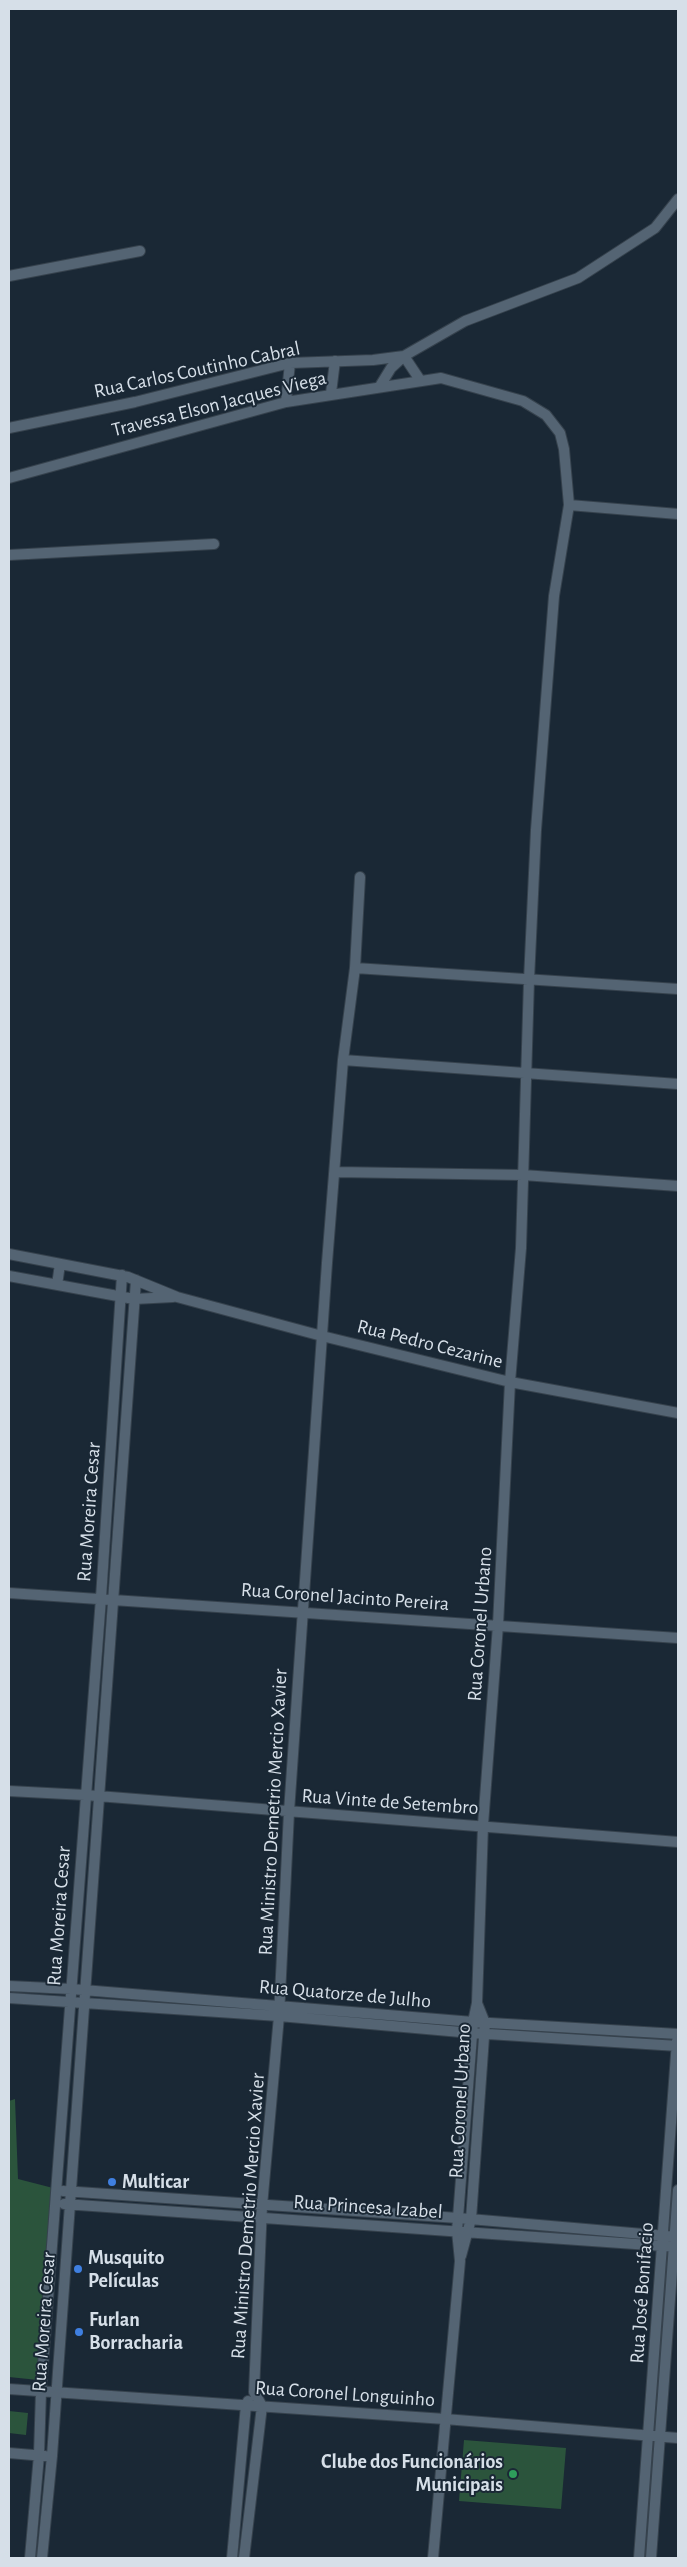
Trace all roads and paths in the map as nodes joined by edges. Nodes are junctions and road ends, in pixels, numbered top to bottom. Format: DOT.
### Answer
graph roads {
  1 [pos="678,199"];
  2 [pos="140,251"];
  3 [pos="9,276"];
  4 [pos="404,356"];
  5 [pos="335,361"];
  6 [pos="290,363"];
  7 [pos="391,368"];
  8 [pos="441,378"];
  9 [pos="420,380"];
  10 [pos="407,382"];
  11 [pos="380,386"];
  12 [pos="331,394"];
  13 [pos="286,402"];
  14 [pos="9,428"];
  15 [pos="9,478"];
  16 [pos="568,505"];
  17 [pos="678,514"];
  18 [pos="214,544"];
  19 [pos="9,555"];
  20 [pos="360,877"];
  21 [pos="355,968"];
  22 [pos="529,980"];
  23 [pos="678,989"];
  24 [pos="343,1060"];
  25 [pos="526,1073"];
  26 [pos="678,1084"];
  27 [pos="336,1172"];
  28 [pos="523,1175"];
  29 [pos="678,1186"];
  30 [pos="9,1254"];
  31 [pos="60,1264"];
  32 [pos="9,1276"];
  33 [pos="122,1276"];
  34 [pos="136,1280"];
  35 [pos="57,1285"];
  36 [pos="120,1297"];
  37 [pos="177,1297"];
  38 [pos="134,1299"];
  39 [pos="322,1336"];
  40 [pos="510,1382"];
  41 [pos="678,1413"];
  42 [pos="9,1593"];
  43 [pos="101,1598"];
  44 [pos="115,1599"];
  45 [pos="303,1611"];
  46 [pos="498,1625"];
  47 [pos="678,1638"];
  48 [pos="9,1791"];
  49 [pos="85,1795"];
  50 [pos="98,1796"];
  51 [pos="289,1812"];
  52 [pos="483,1825"];
  53 [pos="678,1842"];
  54 [pos="9,1986"];
  55 [pos="40,1988"];
  56 [pos="71,1989"];
  57 [pos="86,1990"];
  58 [pos="141,1994"];
  59 [pos="9,1998"];
  60 [pos="192,1998"];
  61 [pos="39,2000"];
  62 [pos="70,2002"];
  63 [pos="237,2002"];
  64 [pos="84,2003"];
  65 [pos="478,2003"];
  66 [pos="140,2006"];
  67 [pos="190,2010"];
  68 [pos="280,2010"];
  69 [pos="236,2013"];
  70 [pos="472,2028"];
  71 [pos="484,2028"];
  72 [pos="586,2029"];
  73 [pos="518,2030"];
  74 [pos="632,2031"];
  75 [pos="678,2033"];
  76 [pos="585,2040"];
  77 [pos="632,2043"];
  78 [pos="677,2046"];
  79 [pos="678,2190"];
  80 [pos="57,2191"];
  81 [pos="70,2192"];
  82 [pos="56,2203"];
  83 [pos="69,2204"];
  84 [pos="262,2211"];
  85 [pos="458,2218"];
  86 [pos="471,2219"];
  87 [pos="457,2231"];
  88 [pos="469,2232"];
  89 [pos="672,2241"];
  90 [pos="460,2261"];
  91 [pos="9,2389"];
  92 [pos="41,2391"];
  93 [pos="57,2392"];
  94 [pos="254,2392"];
  95 [pos="246,2405"];
  96 [pos="262,2406"];
  97 [pos="445,2419"];
  98 [pos="654,2436"];
  99 [pos="678,2438"];
  100 [pos="9,2452"];
  101 [pos="39,2456"];
  102 [pos="52,2456"];
  103 [pos="30,2558"];
  104 [pos="42,2558"];
  105 [pos="232,2558"];
  106 [pos="244,2558"];
  107 [pos="433,2558"];
  108 [pos="639,2558"];
  109 [pos="651,2558"];
  1 -- 4 [label="street, Rua Carlos Coutinho Cabral"];
  2 -- 3 [label="street"];
  4 -- 5 [label="street, Rua Carlos Coutinho Cabral"];
  4 -- 7 [label="street"];
  4 -- 9 [label="street"];
  5 -- 6 [label="street, Rua Carlos Coutinho Cabral"];
  5 -- 12 [label="street"];
  6 -- 13 [label="street"];
  6 -- 14 [label="street, Rua Carlos Coutinho Cabral"];
  7 -- 10 [label="street"];
  7 -- 11 [label="street"];
  8 -- 9 [label="street, Travessa Elson Jacques Viega"];
  8 -- 16 [label="street, Rua Coronel Urbano"];
  9 -- 10 [label="street, Travessa Elson Jacques Viega"];
  10 -- 11 [label="street, Travessa Elson Jacques Viega"];
  11 -- 12 [label="street, Travessa Elson Jacques Viega"];
  12 -- 13 [label="street, Travessa Elson Jacques Viega"];
  13 -- 15 [label="street, Travessa Elson Jacques Viega"];
  16 -- 17 [label="street"];
  16 -- 22 [label="street, Rua Coronel Urbano"];
  18 -- 19 [label="street"];
  20 -- 21 [label="street, Rua Ministro Demetrio Mercio Xavier"];
  21 -- 22 [label="street"];
  21 -- 24 [label="street, Rua Ministro Demetrio Mercio Xavier"];
  22 -- 23 [label="street"];
  22 -- 25 [label="street, Rua Coronel Urbano"];
  24 -- 25 [label="street"];
  24 -- 27 [label="street, Rua Ministro Demetrio Mercio Xavier"];
  25 -- 26 [label="street"];
  25 -- 28 [label="street, Rua Coronel Urbano"];
  27 -- 28 [label="street"];
  27 -- 39 [label="street, Rua Ministro Demetrio Mercio Xavier"];
  28 -- 29 [label="street"];
  28 -- 40 [label="street, Rua Coronel Urbano"];
  30 -- 31 [label="street, Rua Pedro Cezarine"];
  31 -- 33 [label="street, Rua Pedro Cezarine"];
  31 -- 35 [label="street"];
  32 -- 35 [label="street, Rua Pedro Cezarine"];
  33 -- 34 [label="street, Rua Pedro Cezarine"];
  33 -- 36 [label="street, Rua Moreira Cesar"];
  34 -- 37 [label="street, Rua Pedro Cezarine"];
  34 -- 38 [label="street, Rua Moreira Cesar"];
  35 -- 36 [label="street, Rua Pedro Cezarine"];
  36 -- 38 [label="street, Rua Pedro Cezarine"];
  36 -- 43 [label="street, Rua Moreira Cesar"];
  37 -- 38 [label="street, Rua Pedro Cezarine"];
  37 -- 39 [label="street, Rua Pedro Cezarine"];
  38 -- 44 [label="street, Rua Moreira Cesar"];
  39 -- 40 [label="street, Rua Pedro Cezarine"];
  39 -- 45 [label="street, Rua Ministro Demetrio Mercio Xavier"];
  40 -- 41 [label="street, Rua Pedro Cezarine"];
  40 -- 46 [label="street, Rua Coronel Urbano"];
  42 -- 43 [label="street, Rua Coronel Jacinto Pereira"];
  43 -- 44 [label="street, Rua Coronel Jacinto Pereira"];
  43 -- 49 [label="street, Rua Moreira Cesar"];
  44 -- 45 [label="street, Rua Coronel Jacinto Pereira"];
  44 -- 50 [label="street, Rua Moreira Cesar"];
  45 -- 46 [label="street, Rua Coronel Jacinto Pereira"];
  45 -- 51 [label="street, Rua Ministro Demetrio Mercio Xavier"];
  46 -- 47 [label="street, Rua Coronel Jacinto Pereira"];
  46 -- 52 [label="street, Rua Coronel Urbano"];
  48 -- 49 [label="street, Rua Vinte de Setembro"];
  49 -- 50 [label="street, Rua Vinte de Setembro"];
  49 -- 56 [label="street, Rua Moreira Cesar"];
  50 -- 51 [label="street, Rua Vinte de Setembro"];
  50 -- 57 [label="street, Rua Moreira Cesar"];
  51 -- 52 [label="street, Rua Vinte de Setembro"];
  51 -- 68 [label="street, Rua Ministro Demetrio Mercio Xavier"];
  52 -- 53 [label="street, Rua Vinte de Setembro"];
  52 -- 65 [label="street, Rua Coronel Urbano"];
  54 -- 55 [label="street, Rua Quatorze de Julho"];
  55 -- 56 [label="street, Rua Quatorze de Julho"];
  55 -- 61 [label="street"];
  56 -- 57 [label="street, Rua Quatorze de Julho"];
  56 -- 62 [label="street, Rua Moreira Cesar"];
  57 -- 58 [label="street, Rua Quatorze de Julho"];
  57 -- 64 [label="street, Rua Moreira Cesar"];
  58 -- 60 [label="street, Rua Quatorze de Julho"];
  58 -- 66 [label="street"];
  59 -- 61 [label="street, Rua Quatorze de Julho"];
  60 -- 63 [label="street, Rua Quatorze de Julho"];
  60 -- 67 [label="street"];
  61 -- 62 [label="street, Rua Quatorze de Julho"];
  62 -- 64 [label="street, Rua Quatorze de Julho"];
  62 -- 80 [label="street, Rua Moreira Cesar"];
  63 -- 68 [label="street, Rua Quatorze de Julho"];
  63 -- 69 [label="street"];
  64 -- 66 [label="street, Rua Quatorze de Julho"];
  64 -- 81 [label="street, Rua Moreira Cesar"];
  65 -- 70 [label="street, Rua Coronel Urbano"];
  65 -- 71 [label="street, Rua Coronel Urbano"];
  66 -- 67 [label="street, Rua Quatorze de Julho"];
  67 -- 69 [label="street, Rua Quatorze de Julho"];
  68 -- 69 [label="street, Rua Quatorze de Julho"];
  68 -- 70 [label="street, Rua Quatorze de Julho"];
  68 -- 84 [label="street, Rua Ministro Demetrio Mercio Xavier"];
  70 -- 71 [label="street, Rua Quatorze de Julho"];
  70 -- 85 [label="street, Rua Coronel Urbano"];
  71 -- 73 [label="street, Rua Quatorze de Julho"];
  71 -- 86 [label="street, Rua Coronel Urbano"];
  72 -- 73 [label="street, Rua Quatorze de Julho"];
  72 -- 74 [label="street, Rua Quatorze de Julho"];
  72 -- 76 [label="street"];
  73 -- 76 [label="street, Rua Quatorze de Julho"];
  74 -- 75 [label="street, Rua Quatorze de Julho"];
  74 -- 77 [label="street"];
  75 -- 78 [label="street, Rua José Bonifacio"];
  76 -- 77 [label="street, Rua Quatorze de Julho"];
  77 -- 78 [label="street, Rua Quatorze de Julho"];
  78 -- 89 [label="street, Rua José Bonifacio"];
  79 -- 89 [label="street, Rua José Bonifacio"];
  80 -- 81 [label="street, Rua Princesa Izabel"];
  80 -- 82 [label="street, Rua Moreira Cesar"];
  81 -- 83 [label="street, Rua Moreira Cesar"];
  81 -- 84 [label="street, Rua Princesa Izabel"];
  82 -- 83 [label="street, Rua Princesa Izabel"];
  82 -- 92 [label="street, Rua Moreira Cesar"];
  83 -- 84 [label="street, Rua Princesa Izabel"];
  83 -- 93 [label="street, Rua Moreira Cesar"];
  84 -- 85 [label="street, Rua Princesa Izabel"];
  84 -- 87 [label="street, Rua Princesa Izabel"];
  84 -- 94 [label="street, Rua Ministro Demetrio Mercio Xavier"];
  85 -- 86 [label="street, Rua Princesa Izabel"];
  85 -- 87 [label="street, Rua Coronel Urbano"];
  86 -- 88 [label="street, Rua Coronel Urbano"];
  86 -- 89 [label="street, Rua Princesa Izabel"];
  87 -- 88 [label="street, Rua Princesa Izabel"];
  87 -- 90 [label="street, Rua Coronel Urbano"];
  88 -- 89 [label="street, Rua Princesa Izabel"];
  88 -- 90 [label="street, Rua Coronel Urbano"];
  89 -- 98 [label="street, Rua José Bonifacio"];
  90 -- 97 [label="street, Rua Coronel Urbano"];
  91 -- 92 [label="street, Rua Coronel Longuinho"];
  92 -- 93 [label="street, Rua Coronel Longuinho"];
  92 -- 101 [label="street, Rua Moreira Cesar"];
  93 -- 95 [label="street, Rua Coronel Longuinho"];
  93 -- 102 [label="street, Rua Moreira Cesar"];
  94 -- 95 [label="street, Rua Ministro Demetrio Mercio Xavier"];
  94 -- 96 [label="street"];
  95 -- 96 [label="street, Rua Coronel Longuinho"];
  95 -- 105 [label="street, Rua Ministro Demetrio Mercio Xavier"];
  96 -- 97 [label="street, Rua Coronel Longuinho"];
  96 -- 106 [label="street"];
  97 -- 98 [label="street, Rua Coronel Longuinho"];
  97 -- 107 [label="street, Rua Coronel Urbano"];
  98 -- 99 [label="street, Rua Coronel Longuinho"];
  98 -- 108 [label="street, Rua José Bonifacio"];
  98 -- 109 [label="street, Rua José Bonifacio"];
  100 -- 101 [label="street"];
  101 -- 102 [label="street"];
  101 -- 103 [label="street, Rua Moreira Cesar"];
  102 -- 104 [label="street, Rua Moreira Cesar"];
}
